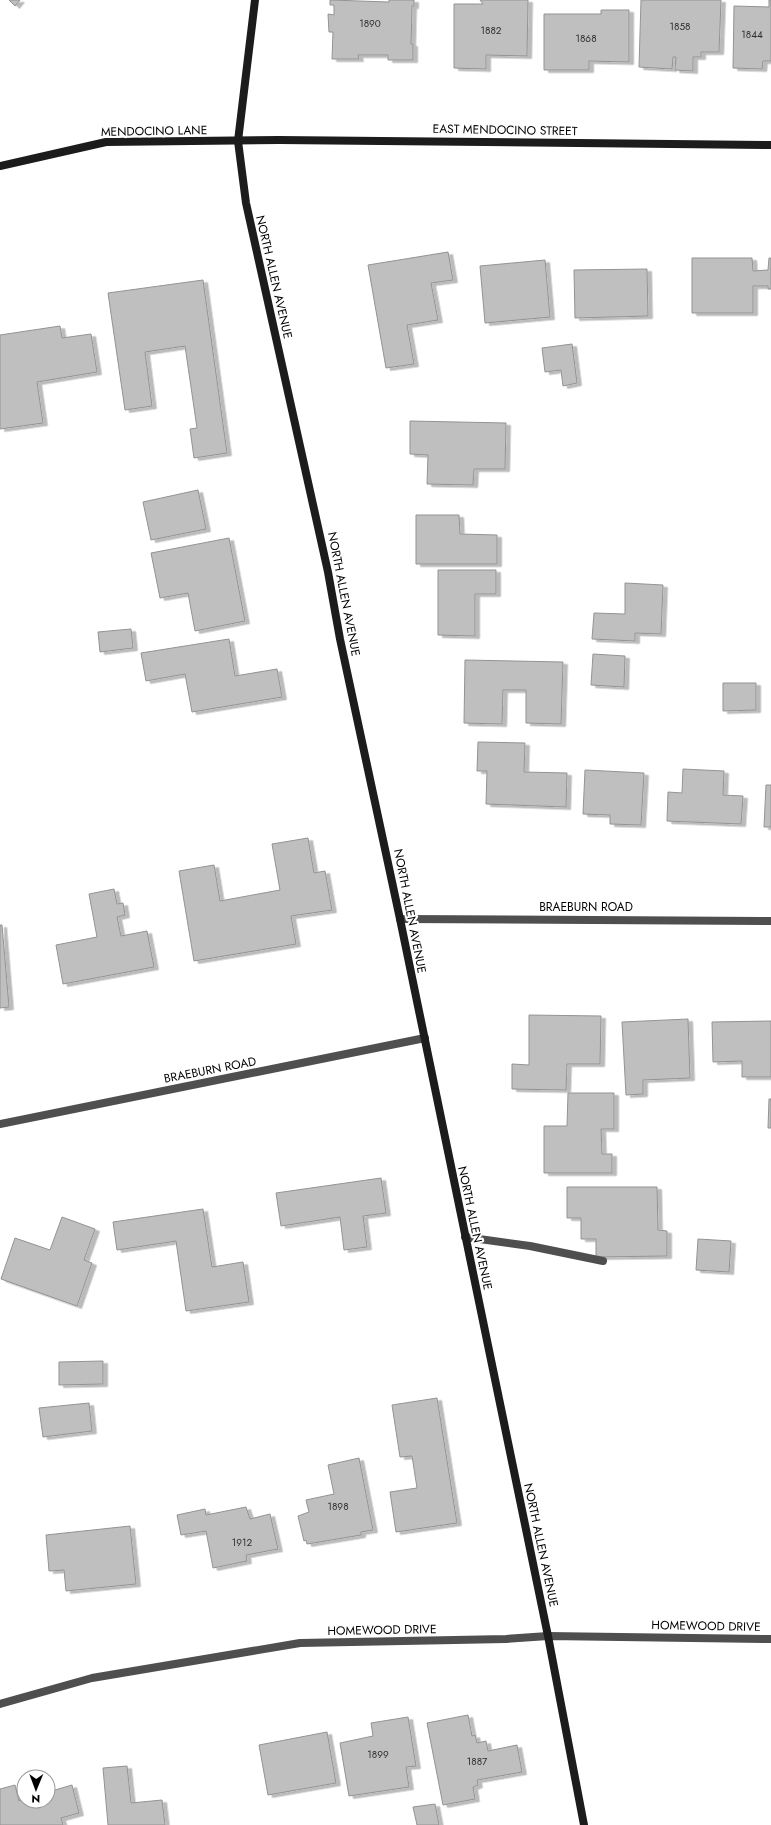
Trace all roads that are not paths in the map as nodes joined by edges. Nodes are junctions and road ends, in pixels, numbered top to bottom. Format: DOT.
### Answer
graph roads {
  1 [pos="255,0"];
  2 [pos="238,141"];
  3 [pos="771,145"];
  4 [pos="0,166"];
  5 [pos="400,919"];
  6 [pos="771,921"];
  7 [pos="424,1038"];
  8 [pos="0,1124"];
  9 [pos="465,1237"];
  10 [pos="603,1260"];
  11 [pos="548,1636"];
  12 [pos="771,1639"];
  13 [pos="0,1704"];
  14 [pos="584,1825"];
  1 -- 2 [label="street, NORTH ALLEN AVENUE"];
  2 -- 3 [label="street, EAST MENDOCINO STREET"];
  2 -- 4 [label="street, MENDOCINO LANE"];
  2 -- 5 [label="street, NORTH ALLEN AVENUE"];
  5 -- 6 [label="street, BRAEBURN ROAD"];
  5 -- 7 [label="street, NORTH ALLEN AVENUE"];
  7 -- 8 [label="street, BRAEBURN ROAD"];
  7 -- 9 [label="street, NORTH ALLEN AVENUE"];
  9 -- 10 [label="street"];
  9 -- 11 [label="street, NORTH ALLEN AVENUE"];
  11 -- 12 [label="street, HOMEWOOD DRIVE"];
  11 -- 13 [label="street, HOMEWOOD DRIVE"];
  11 -- 14 [label="street, NORTH ALLEN AVENUE"];
}
